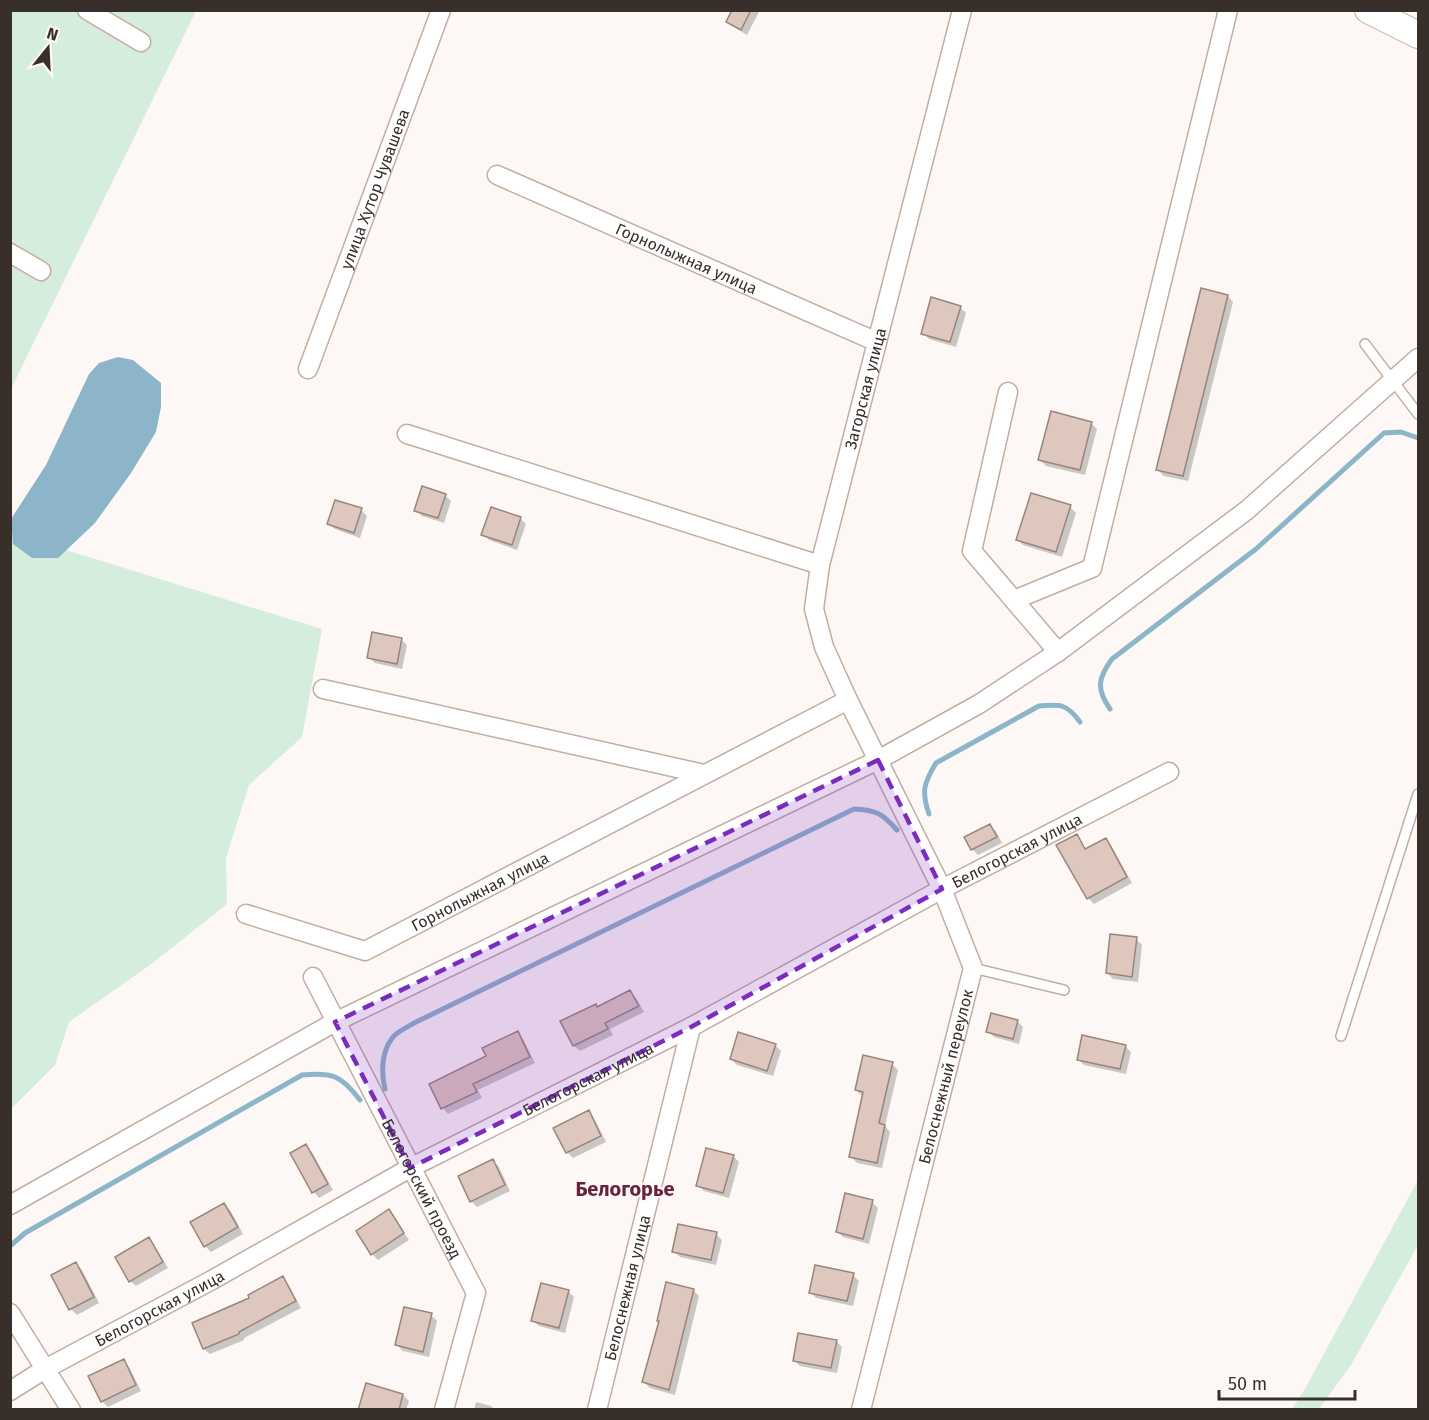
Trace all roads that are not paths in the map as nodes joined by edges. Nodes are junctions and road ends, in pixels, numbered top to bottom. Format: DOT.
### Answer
graph roads {
  1 [pos="87,10"];
  2 [pos="441,10"];
  3 [pos="962,10"];
  4 [pos="1228,10"];
  5 [pos="1368,10"];
  6 [pos="1419,35"];
  7 [pos="141,42"];
  8 [pos="497,175"];
  9 [pos="10,253"];
  10 [pos="41,271"];
  11 [pos="876,342"];
  12 [pos="1365,344"];
  13 [pos="1419,358"];
  14 [pos="308,369"];
  15 [pos="1395,381"];
  16 [pos="1008,392"];
  17 [pos="1419,414"];
  18 [pos="407,435"];
  19 [pos="820,565"];
  20 [pos="1014,600"];
  21 [pos="1058,652"];
  22 [pos="323,689"];
  23 [pos="848,700"];
  24 [pos="878,760"];
  25 [pos="1168,772"];
  26 [pos="704,774"];
  27 [pos="1419,794"];
  28 [pos="1414,820"];
  29 [pos="942,890"];
  30 [pos="246,914"];
  31 [pos="973,968"];
  32 [pos="313,977"];
  33 [pos="1064,990"];
  34 [pos="335,1022"];
  35 [pos="691,1027"];
  36 [pos="1341,1036"];
  37 [pos="410,1168"];
  38 [pos="10,1205"];
  39 [pos="10,1313"];
  40 [pos="45,1369"];
  41 [pos="10,1391"];
  42 [pos="71,1410"];
  43 [pos="444,1410"];
  44 [pos="597,1410"];
  45 [pos="861,1410"];
  1 -- 7 [label="street"];
  2 -- 14 [label="street, улица Хутор Чувашева"];
  3 -- 11 [label="street, Загорская улица"];
  4 -- 20 [label="street"];
  5 -- 6 [label="street"];
  8 -- 11 [label="street, Горнолыжная улица"];
  9 -- 10 [label="street"];
  11 -- 19 [label="street, Загорская улица"];
  12 -- 15 [label="lane"];
  13 -- 15 [label="street"];
  15 -- 17 [label="lane"];
  15 -- 21 [label="street"];
  16 -- 20 [label="street"];
  18 -- 19 [label="street"];
  19 -- 23 [label="street, Загорская улица"];
  20 -- 21 [label="street"];
  21 -- 24 [label="street"];
  22 -- 26 [label="street"];
  23 -- 24 [label="street, Загорская улица"];
  23 -- 26 [label="street, Горнолыжная улица"];
  24 -- 29 [label="street, Белоснежный переулок"];
  24 -- 34 [label="street"];
  25 -- 29 [label="street, Белогорская улица"];
  26 -- 30 [label="street, Горнолыжная улица"];
  27 -- 28 [label="lane"];
  28 -- 36 [label="lane"];
  29 -- 31 [label="street, Белоснежный переулок"];
  29 -- 35 [label="street, Белогорская улица"];
  31 -- 33 [label="lane"];
  31 -- 45 [label="street, Белоснежный переулок"];
  32 -- 34 [label="street, Белогорский проезд"];
  34 -- 37 [label="street, Белогорский проезд"];
  34 -- 38 [label="street"];
  35 -- 37 [label="street, Белогорская улица"];
  35 -- 44 [label="street, Белоснежная улица"];
  37 -- 40 [label="street, Белогорская улица"];
  37 -- 43 [label="street, Белогорский проезд"];
  39 -- 40 [label="street"];
  40 -- 41 [label="street, Белогорская улица"];
  40 -- 42 [label="street"];
}
